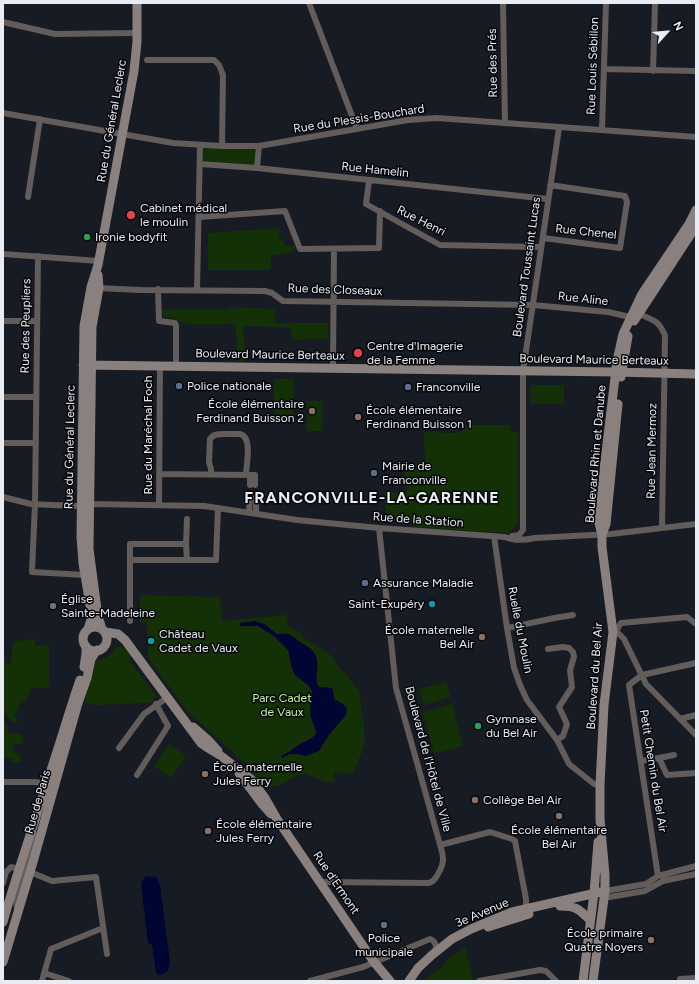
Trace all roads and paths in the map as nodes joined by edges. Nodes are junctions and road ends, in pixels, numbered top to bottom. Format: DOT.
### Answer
graph roads {
  1 [pos="137,3"];
  2 [pos="309,3"];
  3 [pos="503,3"];
  4 [pos="606,3"];
  5 [pos="655,3"];
  6 [pos="3,22"];
  7 [pos="137,33"];
  8 [pos="148,60"];
  9 [pos="604,69"];
  10 [pos="653,71"];
  11 [pos="696,71"];
  12 [pos="3,113"];
  13 [pos="40,119"];
  14 [pos="505,123"];
  15 [pos="559,128"];
  16 [pos="357,129"];
  17 [pos="602,130"];
  18 [pos="122,134"];
  19 [pos="696,137"];
  20 [pos="200,145"];
  21 [pos="222,146"];
  22 [pos="259,146"];
  23 [pos="200,164"];
  24 [pos="257,168"];
  25 [pos="369,181"];
  26 [pos="550,184"];
  27 [pos="28,198"];
  28 [pos="548,199"];
  29 [pos="696,210"];
  30 [pos="380,211"];
  31 [pos="199,217"];
  32 [pos="696,226"];
  33 [pos="543,238"];
  34 [pos="540,247"];
  35 [pos="334,249"];
  36 [pos="3,254"];
  37 [pos="38,256"];
  38 [pos="98,263"];
  39 [pos="95,287"];
  40 [pos="158,289"];
  41 [pos="197,290"];
  42 [pos="334,302"];
  43 [pos="533,305"];
  44 [pos="634,315"];
  45 [pos="3,321"];
  46 [pos="37,321"];
  47 [pos="88,365"];
  48 [pos="160,366"];
  49 [pos="176,367"];
  50 [pos="333,368"];
  51 [pos="523,371"];
  52 [pos="619,372"];
  53 [pos="664,373"];
  54 [pos="696,374"];
  55 [pos="3,397"];
  56 [pos="36,397"];
  57 [pos="3,443"];
  58 [pos="36,443"];
  59 [pos="160,474"];
  60 [pos="211,474"];
  61 [pos="248,475"];
  62 [pos="253,485"];
  63 [pos="3,497"];
  64 [pos="35,504"];
  65 [pos="85,504"];
  66 [pos="159,505"];
  67 [pos="218,508"];
  68 [pos="249,512"];
  69 [pos="256,513"];
  70 [pos="187,519"];
  71 [pos="696,524"];
  72 [pos="378,528"];
  73 [pos="662,528"];
  74 [pos="523,530"];
  75 [pos="602,535"];
  76 [pos="494,536"];
  77 [pos="506,537"];
  78 [pos="535,538"];
  79 [pos="186,544"];
  80 [pos="130,560"];
  81 [pos="187,560"];
  82 [pos="85,575"];
  83 [pos="573,615"];
  84 [pos="130,622"];
  85 [pos="696,624"];
  86 [pos="507,628"];
  87 [pos="88,629"];
  88 [pos="104,631"];
  89 [pos="614,631"];
  90 [pos="105,644"];
  91 [pos="86,646"];
  92 [pos="130,646"];
  93 [pos="548,649"];
  94 [pos="97,650"];
  95 [pos="696,663"];
  96 [pos="642,676"];
  97 [pos="168,697"];
  98 [pos="156,704"];
  99 [pos="696,715"];
  100 [pos="680,719"];
  101 [pos="696,735"];
  102 [pos="557,740"];
  103 [pos="119,748"];
  104 [pos="674,754"];
  105 [pos="659,758"];
  106 [pos="641,762"];
  107 [pos="696,773"];
  108 [pos="137,776"];
  109 [pos="3,782"];
  110 [pos="47,784"];
  111 [pos="600,785"];
  112 [pos="600,819"];
  113 [pos="440,845"];
  114 [pos="696,866"];
  115 [pos="24,870"];
  116 [pos="696,874"];
  117 [pos="658,876"];
  118 [pos="321,882"];
  119 [pos="3,883"];
  120 [pos="605,894"];
  121 [pos="593,896"];
  122 [pos="560,906"];
  123 [pos="526,909"];
  124 [pos="590,920"];
  125 [pos="3,922"];
  126 [pos="103,928"];
  127 [pos="435,952"];
  128 [pos="107,954"];
  129 [pos="3,962"];
  130 [pos="374,962"];
  131 [pos="44,973"];
  132 [pos="696,978"];
  133 [pos="680,979"];
  134 [pos="42,981"];
  135 [pos="69,981"];
  136 [pos="310,981"];
  137 [pos="382,981"];
  138 [pos="390,981"];
  139 [pos="409,981"];
  140 [pos="416,981"];
  141 [pos="479,981"];
  142 [pos="556,981"];
  143 [pos="583,981"];
  144 [pos="593,981"];
  1 -- 7 [label="main road, Rue du Général Leclerc"];
  2 -- 16 [label="street"];
  3 -- 14 [label="street, Rue des Prés"];
  4 -- 9 [label="street, Rue Louis Sébillon"];
  5 -- 10 [label="street"];
  6 -- 7 [label="street"];
  7 -- 18 [label="main road, Rue du Général Leclerc"];
  8 -- 21 [label="street"];
  9 -- 10 [label="street"];
  9 -- 17 [label="street, Rue Louis Sébillon"];
  10 -- 11 [label="street"];
  12 -- 13 [label="street, Rue du Plessis-Bouchard"];
  13 -- 18 [label="street, Rue du Plessis-Bouchard"];
  13 -- 27 [label="street"];
  14 -- 15 [label="street, Rue du Plessis-Bouchard"];
  14 -- 16 [label="street, Rue du Plessis-Bouchard"];
  15 -- 17 [label="street, Rue du Plessis-Bouchard"];
  15 -- 26 [label="street, Boulevard Toussaint Lucas"];
  16 -- 22 [label="street, Rue du Plessis-Bouchard"];
  17 -- 19 [label="street, Rue du Plessis-Bouchard"];
  18 -- 20 [label="street, Rue du Plessis-Bouchard"];
  18 -- 38 [label="main road, Rue du Général Leclerc"];
  20 -- 21 [label="street, Rue du Plessis-Bouchard"];
  20 -- 23 [label="street"];
  21 -- 22 [label="street, Rue du Plessis-Bouchard"];
  22 -- 24 [label="street"];
  23 -- 24 [label="street, Rue Hamelin"];
  23 -- 31 [label="street"];
  24 -- 25 [label="street, Rue Hamelin"];
  25 -- 28 [label="street, Rue Hamelin"];
  25 -- 30 [label="street, Rue Henri"];
  26 -- 28 [label="street, Boulevard Toussaint Lucas"];
  26 -- 33 [label="street, Rue Chenel"];
  28 -- 33 [label="street, Boulevard Toussaint Lucas"];
  29 -- 44 [label="main road, Boulevard Rhin et Danube"];
  30 -- 34 [label="street, Rue Henri"];
  30 -- 35 [label="street"];
  31 -- 35 [label="street"];
  31 -- 41 [label="street"];
  32 -- 44 [label="main road, Boulevard Rhin et Danube"];
  33 -- 34 [label="street, Boulevard Toussaint Lucas"];
  34 -- 43 [label="street, Boulevard Toussaint Lucas"];
  35 -- 42 [label="street"];
  36 -- 37 [label="street"];
  37 -- 38 [label="street"];
  37 -- 46 [label="street, Rue des Peupliers"];
  38 -- 39 [label="main road, Rue du Général Leclerc"];
  39 -- 40 [label="street, Rue des Closeaux"];
  39 -- 47 [label="main road, Rue du Général Leclerc"];
  40 -- 41 [label="street, Rue des Closeaux"];
  40 -- 49 [label="street"];
  41 -- 42 [label="street, Rue des Closeaux"];
  42 -- 43 [label="street, Rue des Closeaux"];
  42 -- 50 [label="street"];
  43 -- 44 [label="street, Rue Aline"];
  43 -- 51 [label="street, Boulevard Toussaint Lucas"];
  44 -- 52 [label="main road, Boulevard Rhin et Danube"];
  44 -- 53 [label="street, Rue Aline"];
  45 -- 46 [label="street"];
  46 -- 56 [label="street, Rue des Peupliers"];
  47 -- 48 [label="main road, Boulevard Maurice Berteaux"];
  47 -- 65 [label="main road, Rue du Général Leclerc"];
  48 -- 49 [label="main road, Boulevard Maurice Berteaux"];
  48 -- 59 [label="street, Rue du Maréchal Foch"];
  49 -- 50 [label="main road, Boulevard Maurice Berteaux"];
  50 -- 51 [label="main road, Boulevard Maurice Berteaux"];
  51 -- 52 [label="main road, Boulevard Maurice Berteaux"];
  51 -- 74 [label="street, Boulevard Toussaint Lucas"];
  52 -- 53 [label="main road, Boulevard Maurice Berteaux"];
  52 -- 75 [label="main road, Boulevard Rhin et Danube"];
  53 -- 54 [label="main road, Boulevard Maurice Berteaux"];
  53 -- 73 [label="street, Rue Jean Mermoz"];
  55 -- 56 [label="street"];
  56 -- 58 [label="street, Rue des Peupliers"];
  57 -- 58 [label="street"];
  58 -- 64 [label="street, Rue des Peupliers"];
  59 -- 60 [label="street"];
  59 -- 66 [label="street, Rue du Maréchal Foch"];
  60 -- 61 [label="street"];
  60 -- 61 [label="street"];
  61 -- 62 [label="street"];
  63 -- 64 [label="street, Rue de la Station"];
  64 -- 65 [label="street, Rue de la Station"];
  64 -- 82 [label="street, Rue des Peupliers"];
  65 -- 66 [label="street, Rue de la Station"];
  65 -- 82 [label="main road, Rue du Général Leclerc"];
  65 -- 88 [label="main road, Rue du Général Leclerc"];
  66 -- 67 [label="street, Rue de la Station"];
  67 -- 68 [label="street, Rue de la Station"];
  67 -- 81 [label="street"];
  68 -- 69 [label="street, Rue de la Station"];
  68 -- 69 [label="street"];
  69 -- 72 [label="street, Rue de la Station"];
  70 -- 79 [label="street"];
  71 -- 73 [label="street, Rue de la Station"];
  72 -- 76 [label="street, Rue de la Station"];
  72 -- 113 [label="street, Boulevard de l'Hôtel de Ville"];
  73 -- 75 [label="street, Rue de la Station"];
  74 -- 77 [label="street"];
  74 -- 78 [label="street"];
  75 -- 78 [label="street, Rue de la Station"];
  75 -- 89 [label="main road, Boulevard du Bel Air"];
  76 -- 77 [label="street, Rue de la Station"];
  76 -- 86 [label="street, Ruelle du Moulin"];
  77 -- 78 [label="street, Rue de la Station"];
  79 -- 80 [label="street"];
  79 -- 81 [label="street"];
  80 -- 81 [label="street"];
  80 -- 84 [label="street"];
  82 -- 87 [label="main road, Rue du Général Leclerc"];
  83 -- 86 [label="street"];
  85 -- 89 [label="street"];
  86 -- 102 [label="street, Ruelle du Moulin"];
  87 -- 88 [label="main road"];
  87 -- 91 [label="main road"];
  88 -- 90 [label="main road"];
  88 -- 92 [label="main road, Rue d'Ermont"];
  89 -- 96 [label="street"];
  89 -- 111 [label="main road, Boulevard du Bel Air"];
  90 -- 92 [label="main road"];
  90 -- 94 [label="main road"];
  91 -- 94 [label="main road"];
  91 -- 110 [label="main road, Rue de Paris"];
  92 -- 97 [label="main road, Rue d'Ermont"];
  93 -- 102 [label="street"];
  94 -- 115 [label="main road, Rue de Paris"];
  95 -- 96 [label="street"];
  96 -- 100 [label="street"];
  96 -- 106 [label="street, Petit Chemin du Bel Air"];
  97 -- 98 [label="street"];
  97 -- 118 [label="main road, Rue d'Ermont"];
  98 -- 103 [label="street"];
  98 -- 108 [label="street"];
  99 -- 100 [label="street"];
  100 -- 101 [label="street"];
  102 -- 111 [label="street, Ruelle du Moulin"];
  104 -- 105 [label="street"];
  105 -- 106 [label="street"];
  105 -- 107 [label="street"];
  106 -- 117 [label="street, Petit Chemin du Bel Air"];
  109 -- 110 [label="street"];
  110 -- 115 [label="main road, Rue de Paris"];
  111 -- 112 [label="main road, Boulevard du Bel Air"];
  112 -- 120 [label="main road, Boulevard du Bel Air"];
  112 -- 121 [label="main road, Boulevard du Bel Air"];
  113 -- 118 [label="street, Boulevard de l'Hôtel de Ville"];
  113 -- 123 [label="street"];
  114 -- 117 [label="street"];
  115 -- 119 [label="street"];
  115 -- 125 [label="main road, Rue de Paris"];
  115 -- 126 [label="street"];
  115 -- 129 [label="main road, Rue de Paris"];
  116 -- 120 [label="street"];
  117 -- 120 [label="street"];
  118 -- 130 [label="main road, Rue d'Ermont"];
  120 -- 121 [label="main road, 3e Avenue"];
  120 -- 144 [label="main road, Boulevard du Bel Air"];
  121 -- 122 [label="main road, 3e Avenue"];
  121 -- 123 [label="main road, 3e Avenue"];
  121 -- 124 [label="main road, Boulevard du Bel Air"];
  122 -- 124 [label="main road"];
  122 -- 140 [label="main road, 3e Avenue"];
  123 -- 127 [label="main road, 3e Avenue"];
  124 -- 143 [label="main road, Boulevard du Bel Air"];
  126 -- 128 [label="street"];
  126 -- 131 [label="street"];
  127 -- 130 [label="street"];
  127 -- 139 [label="main road, 3e Avenue"];
  130 -- 136 [label="street"];
  130 -- 137 [label="main road, Rue d'Ermont"];
  130 -- 138 [label="main road, Rue d'Ermont"];
  131 -- 134 [label="street"];
  131 -- 135 [label="street"];
  132 -- 133 [label="street"];
  141 -- 142 [label="street"];
}
